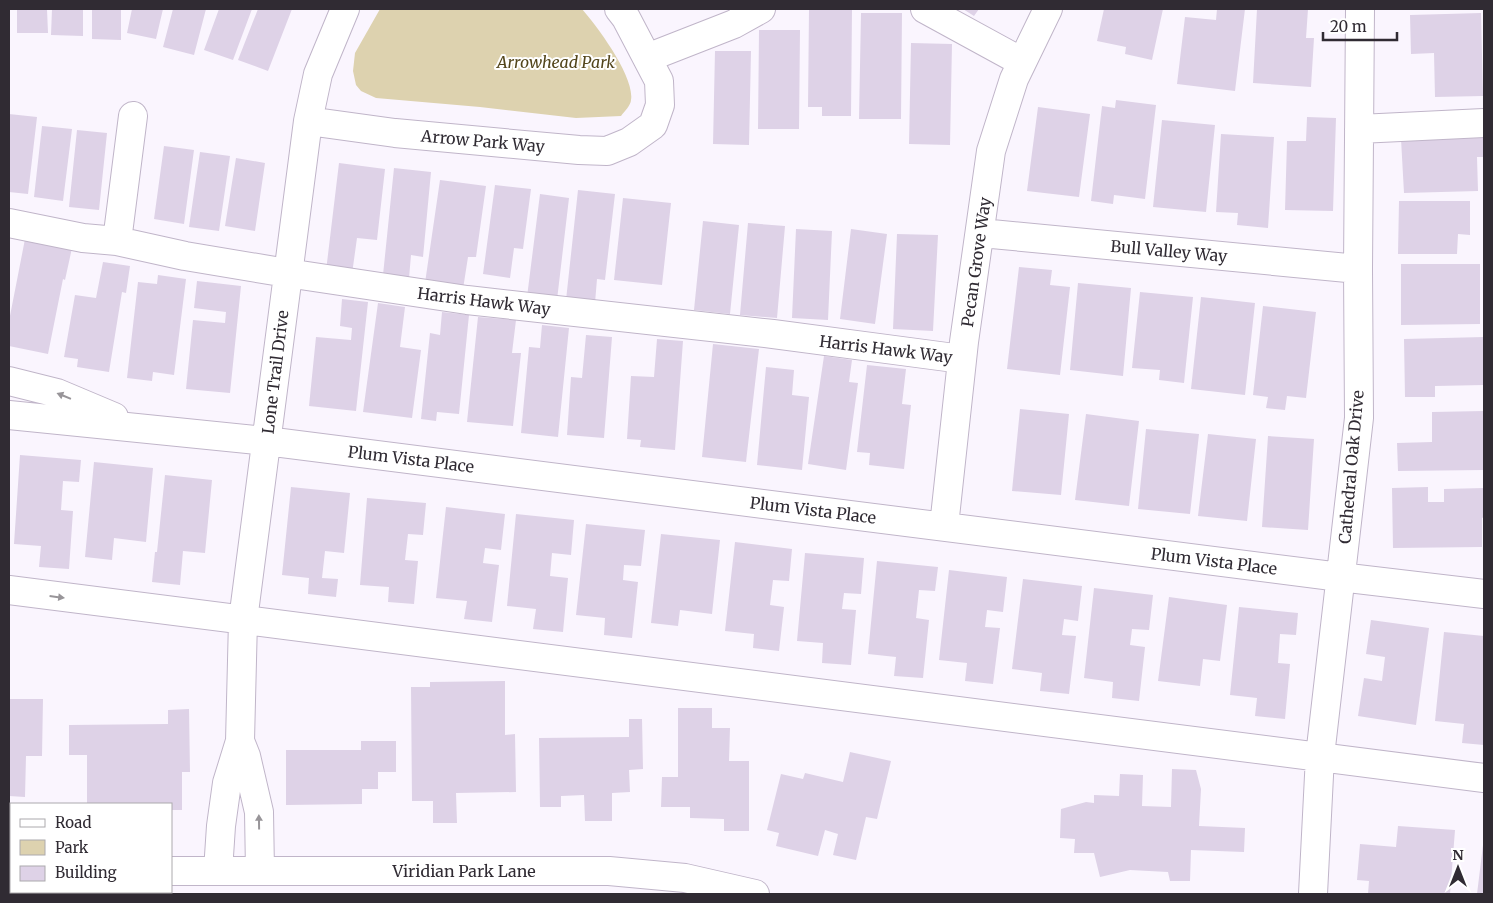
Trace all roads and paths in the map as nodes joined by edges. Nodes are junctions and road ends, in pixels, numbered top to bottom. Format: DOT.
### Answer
graph roads {
  1 [pos="345,9"];
  2 [pos="619,9"];
  3 [pos="761,9"];
  4 [pos="925,9"];
  5 [pos="1048,9"];
  6 [pos="1360,9"];
  7 [pos="647,58"];
  8 [pos="1022,62"];
  9 [pos="133,116"];
  10 [pos="308,121"];
  11 [pos="1484,123"];
  12 [pos="1359,130"];
  13 [pos="9,223"];
  14 [pos="981,233"];
  15 [pos="117,241"];
  16 [pos="1358,269"];
  17 [pos="288,273"];
  18 [pos="962,359"];
  19 [pos="9,381"];
  20 [pos="9,415"];
  21 [pos="141,428"];
  22 [pos="266,441"];
  23 [pos="944,526"];
  24 [pos="1340,577"];
  25 [pos="9,590"];
  26 [pos="1484,594"];
  27 [pos="243,620"];
  28 [pos="240,741"];
  29 [pos="1320,756"];
  30 [pos="1484,778"];
  31 [pos="172,871"];
  32 [pos="218,871"];
  33 [pos="260,871"];
  34 [pos="755,894"];
  35 [pos="1313,894"];
  1 -- 10 [label="street, Lone Trail Drive"];
  2 -- 7 [label="street"];
  3 -- 7 [label="street"];
  4 -- 8 [label="street"];
  5 -- 8 [label="street, Pecan Grove Way"];
  6 -- 12 [label="street, Cathedral Oak Drive"];
  7 -- 10 [label="street, Arrow Park Way"];
  8 -- 14 [label="street, Pecan Grove Way"];
  9 -- 15 [label="street"];
  10 -- 17 [label="street, Lone Trail Drive"];
  11 -- 12 [label="street"];
  12 -- 16 [label="street, Cathedral Oak Drive"];
  13 -- 15 [label="street, Harris Hawk Way"];
  14 -- 16 [label="street, Bull Valley Way"];
  14 -- 18 [label="street, Pecan Grove Way"];
  15 -- 17 [label="street, Harris Hawk Way"];
  16 -- 24 [label="street, Cathedral Oak Drive"];
  17 -- 18 [label="street, Harris Hawk Way"];
  17 -- 22 [label="street, Lone Trail Drive"];
  18 -- 23 [label="street, Pecan Grove Way"];
  21 -- 19 [label="street, Plum Vista Place, one-way"];
  20 -- 21 [label="street, Plum Vista Place"];
  21 -- 22 [label="street, Plum Vista Place"];
  22 -- 23 [label="street, Plum Vista Place"];
  22 -- 27 [label="street, Lone Trail Drive"];
  23 -- 24 [label="street, Plum Vista Place"];
  24 -- 26 [label="street, Plum Vista Place"];
  24 -- 29 [label="street, Cathedral Oak Drive"];
  25 -- 27 [label="street, one-way"];
  27 -- 28 [label="street, Lone Trail Drive"];
  27 -- 29 [label="street"];
  28 -- 32 [label="street, Lone Trail Drive"];
  33 -- 28 [label="street, Lone Trail Drive, one-way"];
  29 -- 30 [label="street"];
  29 -- 35 [label="street, Cathedral Oak Drive"];
  31 -- 32 [label="street, Viridian Park Lane"];
  32 -- 33 [label="street, Viridian Park Lane"];
  33 -- 34 [label="street, Viridian Park Lane"];
}
